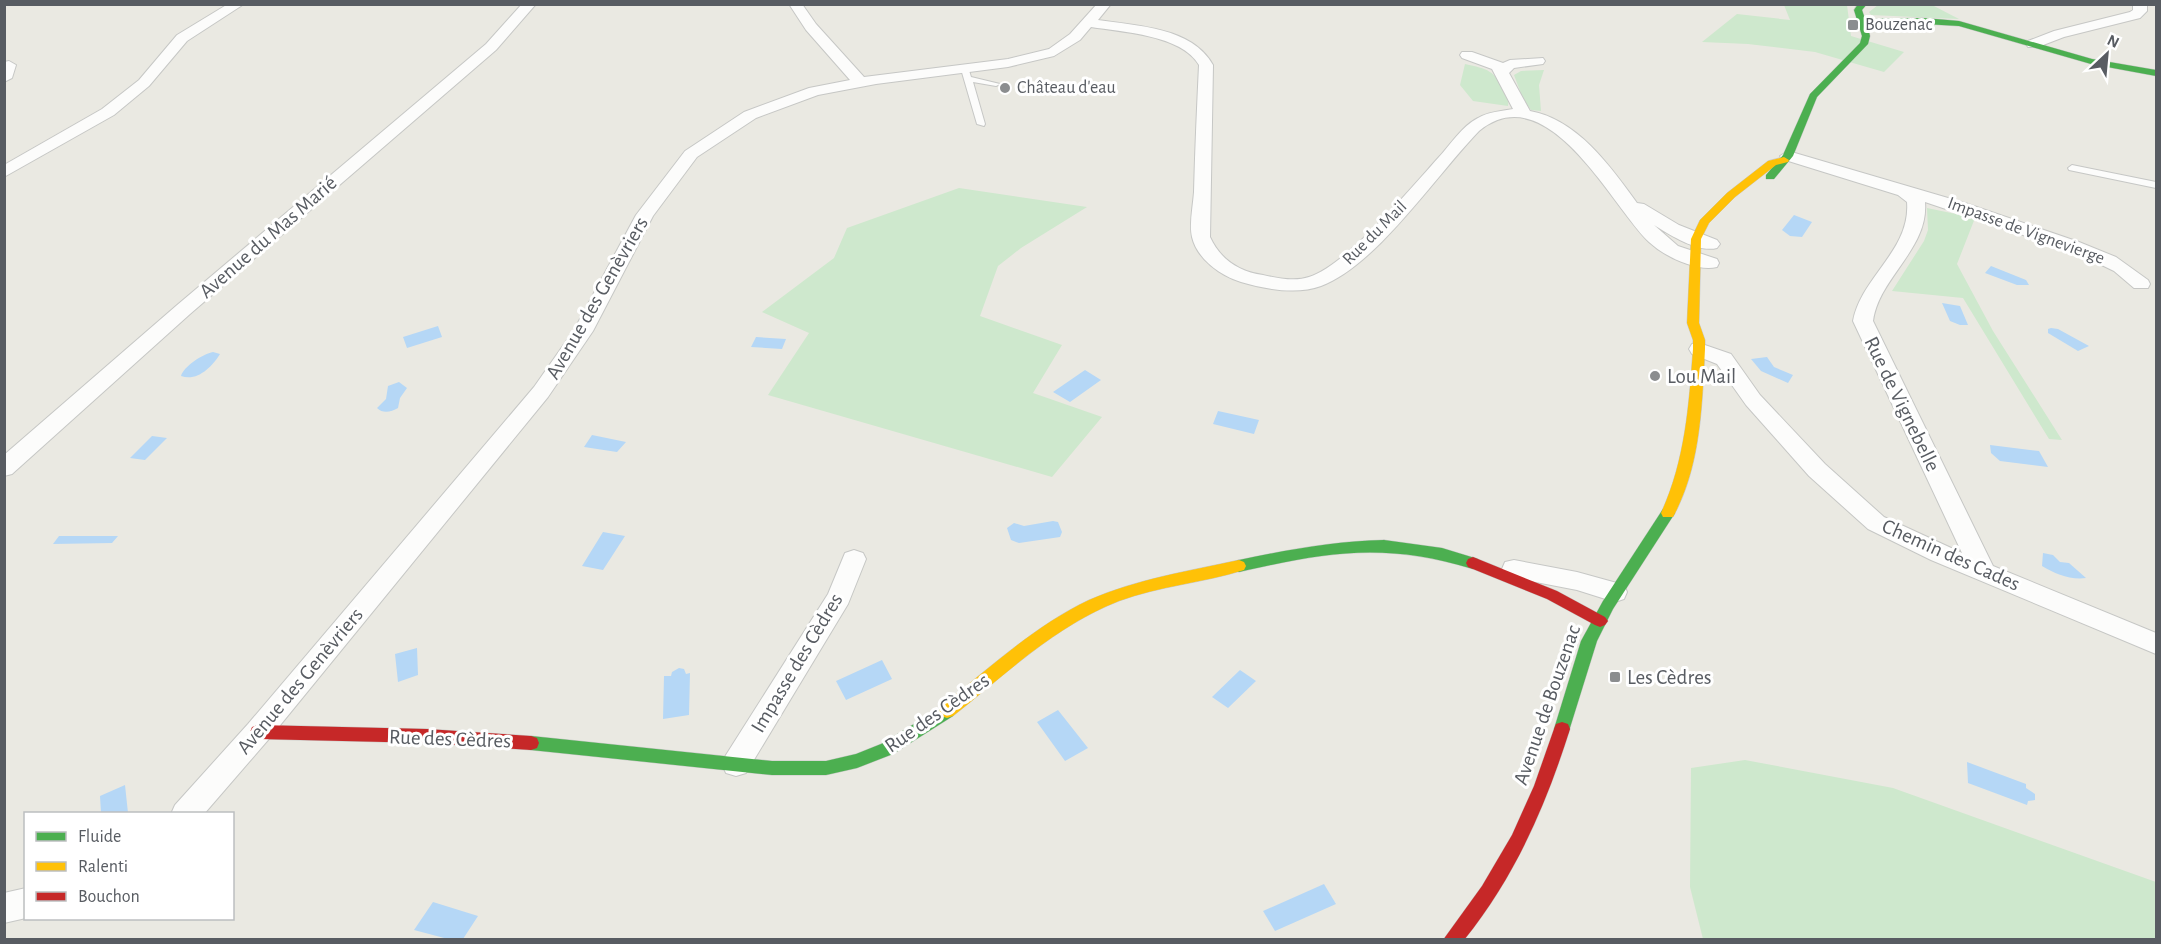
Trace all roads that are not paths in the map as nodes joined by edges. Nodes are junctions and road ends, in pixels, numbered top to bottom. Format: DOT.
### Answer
graph roads {
  1 [pos="238,4"];
  2 [pos="530,4"];
  3 [pos="795,4"];
  4 [pos="1105,4"];
  5 [pos="2140,4"];
  6 [pos="1861,16"];
  7 [pos="1090,23"];
  8 [pos="1899,28"];
  9 [pos="2006,36"];
  10 [pos="1864,44"];
  11 [pos="2033,44"];
  12 [pos="1467,55"];
  13 [pos="1538,61"];
  14 [pos="1503,71"];
  15 [pos="967,74"];
  16 [pos="2152,75"];
  17 [pos="859,81"];
  18 [pos="996,84"];
  19 [pos="1524,115"];
  20 [pos="981,124"];
  21 [pos="1786,158"];
  22 [pos="2072,168"];
  23 [pos="4,172"];
  24 [pos="2157,185"];
  25 [pos="1904,191"];
  26 [pos="1625,198"];
  27 [pos="1703,242"];
  28 [pos="1705,266"];
  29 [pos="2141,284"];
  30 [pos="1708,327"];
  31 [pos="1699,345"];
  32 [pos="4,468"];
  33 [pos="854,560"];
  34 [pos="1480,566"];
  35 [pos="1983,571"];
  36 [pos="1615,592"];
  37 [pos="1600,621"];
  38 [pos="2157,644"];
  39 [pos="258,732"];
  40 [pos="736,764"];
  41 [pos="186,812"];
  42 [pos="24,903"];
  43 [pos="4,908"];
  44 [pos="1463,936"];
  1 -- 23 [label="street"];
  2 -- 32 [label="street, Avenue du Mas Marié"];
  3 -- 17 [label="street"];
  4 -- 7 [label="street, Avenue des Genèvriers"];
  5 -- 11 [label="street"];
  6 -- 8 [label="street"];
  6 -- 9 [label="street"];
  6 -- 10 [label="street"];
  7 -- 15 [label="street, Avenue des Genèvriers"];
  7 -- 19 [label="street, Rue du Mail"];
  8 -- 9 [label="street"];
  8 -- 10 [label="street"];
  9 -- 11 [label="street"];
  10 -- 21 [label="street"];
  11 -- 16 [label="street"];
  12 -- 14 [label="street"];
  13 -- 14 [label="street"];
  14 -- 19 [label="street"];
  15 -- 17 [label="street, Avenue des Genèvriers"];
  15 -- 18 [label="lane"];
  15 -- 20 [label="lane"];
  17 -- 39 [label="street, Avenue des Genèvriers"];
  19 -- 26 [label="street, Rue du Mail"];
  21 -- 25 [label="street"];
  21 -- 27 [label="street, Avenue de Bouzenac"];
  22 -- 24 [label="lane"];
  25 -- 29 [label="street, Impasse de Vignevierge"];
  25 -- 35 [label="street, Rue de Vignebelle"];
  26 -- 27 [label="street, Rue du Mail"];
  26 -- 28 [label="street, Rue du Mail"];
  27 -- 28 [label="street, Avenue de Bouzenac"];
  28 -- 31 [label="street, Avenue de Bouzenac"];
  30 -- 31 [label="street, Avenue de Bouzenac"];
  31 -- 35 [label="street, Chemin des Cades"];
  31 -- 36 [label="street, Avenue de Bouzenac"];
  33 -- 40 [label="street, Impasse des Cèdres"];
  34 -- 36 [label="street, Rue des Cèdres"];
  34 -- 37 [label="street, Rue des Cèdres"];
  34 -- 40 [label="street, Rue des Cèdres"];
  35 -- 38 [label="street, Chemin des Cades"];
  36 -- 37 [label="street, Avenue de Bouzenac"];
  37 -- 44 [label="street, Avenue de Bouzenac"];
  39 -- 40 [label="street, Rue des Cèdres"];
  39 -- 41 [label="street, Avenue des Genèvriers"];
  42 -- 43 [label="street"];
}
